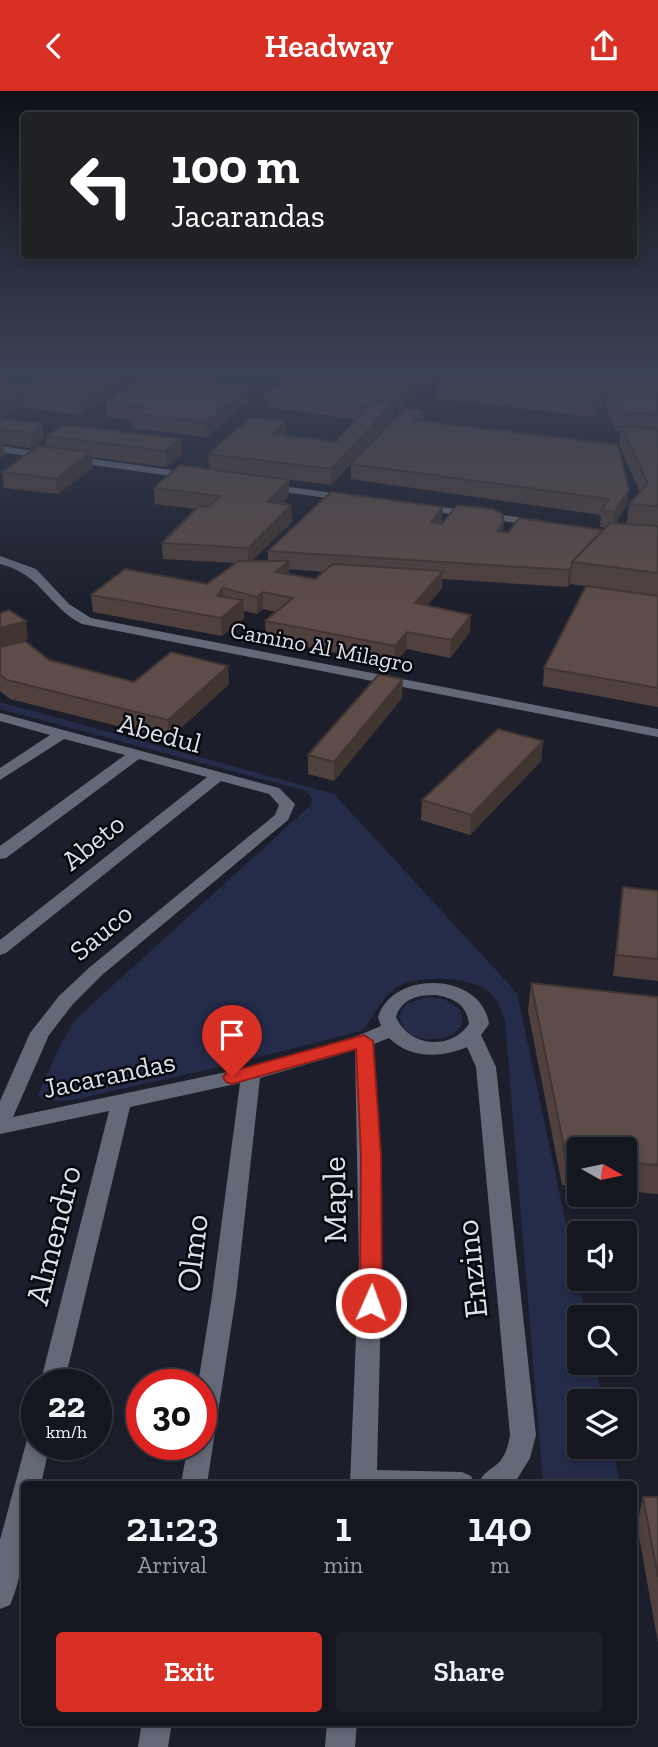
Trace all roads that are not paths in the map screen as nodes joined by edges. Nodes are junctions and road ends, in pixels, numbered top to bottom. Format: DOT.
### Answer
graph roads {
  1 [pos="16,451"];
  2 [pos="203,478"];
  3 [pos="258,486"];
  4 [pos="369,501"];
  5 [pos="410,506"];
  6 [pos="548,524"];
  7 [pos="0,560"];
  8 [pos="0,717"];
  9 [pos="658,733"];
  10 [pos="61,734"];
  11 [pos="136,754"];
  12 [pos="0,775"];
  13 [pos="218,776"];
  14 [pos="282,817"];
  15 [pos="0,854"];
  16 [pos="0,949"];
  17 [pos="391,1029"];
  18 [pos="472,1036"];
  19 [pos="364,1041"];
  20 [pos="251,1074"];
  21 [pos="121,1103"];
  22 [pos="0,1126"];
  23 [pos="56,1369"];
  24 [pos="212,1369"];
  25 [pos="33,1460"];
  26 [pos="198,1460"];
  27 [pos="28,1481"];
  28 [pos="194,1481"];
  29 [pos="363,1481"];
  30 [pos="498,1481"];
  31 [pos="21,1508"];
  32 [pos="0,1596"];
  33 [pos="156,1726"];
  34 [pos="342,1726"];
  35 [pos="153,1747"];
  36 [pos="340,1747"];
  1 -- 2 [label="street"];
  3 -- 4 [label="street"];
  5 -- 6 [label="street"];
  7 -- 9 [label="street, Camino Al Milagro"];
  8 -- 10 [label="street, Abedul"];
  10 -- 11 [label="street, Abedul"];
  10 -- 12 [label="street"];
  11 -- 13 [label="street, Abedul"];
  11 -- 15 [label="street"];
  13 -- 14 [label="street, Abedul"];
  13 -- 16 [label="street, Abeto"];
  14 -- 22 [label="street, Sauco"];
  17 -- 18 [label="street"];
  17 -- 18 [label="street"];
  17 -- 19 [label="street, Jacarandas"];
  18 -- 30 [label="street, Enzino"];
  19 -- 20 [label="street, Jacarandas"];
  19 -- 29 [label="street, Maple"];
  20 -- 21 [label="street, Jacarandas"];
  20 -- 24 [label="street, Olmo"];
  21 -- 22 [label="street, Jacarandas"];
  21 -- 23 [label="street, Almendro"];
  25 -- 27 [label="street"];
  26 -- 28 [label="street, Olmo"];
  31 -- 32 [label="street"];
  33 -- 35 [label="street"];
  34 -- 36 [label="street"];
}
